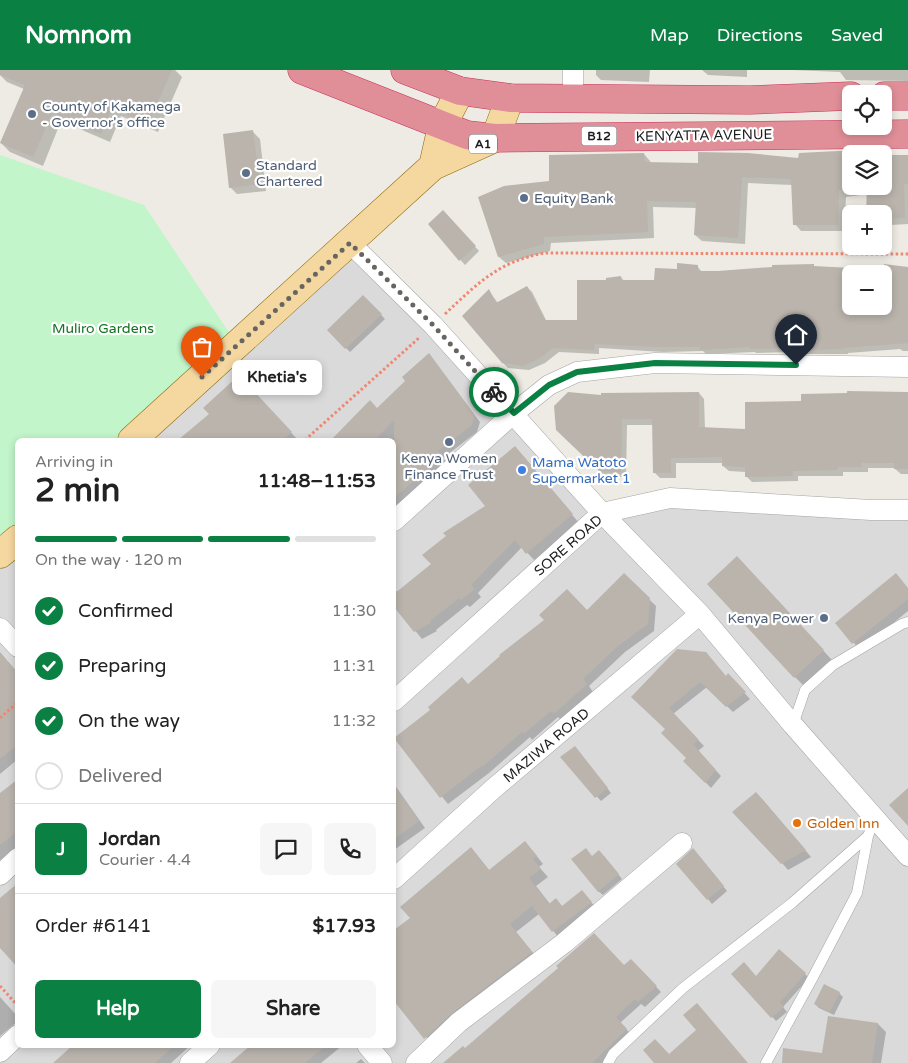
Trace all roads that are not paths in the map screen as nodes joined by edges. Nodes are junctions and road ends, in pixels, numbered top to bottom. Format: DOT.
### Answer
graph roads {
  1 [pos="302,70"];
  2 [pos="405,70"];
  3 [pos="573,70"];
  4 [pos="460,91"];
  5 [pos="842,96"];
  6 [pos="892,96"];
  7 [pos="908,96"];
  8 [pos="510,98"];
  9 [pos="573,99"];
  10 [pos="750,100"];
  11 [pos="442,126"];
  12 [pos="749,134"];
  13 [pos="908,134"];
  14 [pos="495,138"];
  15 [pos="433,166"];
  16 [pos="350,243"];
  17 [pos="908,367"];
  18 [pos="514,413"];
  19 [pos="134,438"];
  20 [pos="908,510"];
  21 [pos="602,513"];
  22 [pos="396,518"];
  23 [pos="15,542"];
  24 [pos="0,554"];
  25 [pos="700,614"];
  26 [pos="908,622"];
  27 [pos="0,628"];
  28 [pos="15,644"];
  29 [pos="396,698"];
  30 [pos="793,725"];
  31 [pos="876,818"];
  32 [pos="868,836"];
  33 [pos="682,843"];
  34 [pos="908,856"];
  35 [pos="15,861"];
  36 [pos="0,875"];
  37 [pos="396,877"];
  38 [pos="15,1039"];
  39 [pos="207,1048"];
  40 [pos="370,1048"];
  41 [pos="0,1052"];
  42 [pos="190,1063"];
  43 [pos="382,1063"];
  44 [pos="416,1063"];
  45 [pos="608,1063"];
  46 [pos="766,1063"];
  1 -- 11 [label="highway, KENYATTA AVENUE / B12"];
  2 -- 4 [label="highway"];
  3 -- 9 [label="street"];
  4 -- 8 [label="highway"];
  4 -- 11 [label="main road"];
  5 -- 10 [label="highway"];
  6 -- 7 [label="highway"];
  8 -- 9 [label="highway"];
  8 -- 14 [label="main road, A1"];
  9 -- 10 [label="highway"];
  10 -- 12 [label="highway"];
  11 -- 14 [label="highway, KENYATTA AVENUE / B12"];
  11 -- 15 [label="main road"];
  12 -- 13 [label="highway, KENYATTA AVENUE / B12"];
  12 -- 14 [label="highway, KENYATTA AVENUE / B12"];
  14 -- 15 [label="main road, A1"];
  15 -- 16 [label="main road"];
  16 -- 18 [label="street"];
  16 -- 19 [label="main road"];
  17 -- 18 [label="street"];
  18 -- 21 [label="street"];
  18 -- 22 [label="street"];
  20 -- 21 [label="street, SORE ROAD"];
  21 -- 25 [label="street"];
  21 -- 29 [label="street, SORE ROAD"];
  23 -- 24 [label="main road"];
  25 -- 30 [label="street"];
  25 -- 37 [label="street, MAZIWA ROAD"];
  26 -- 30 [label="lane"];
  27 -- 28 [label="street"];
  30 -- 31 [label="street"];
  31 -- 32 [label="lane"];
  31 -- 34 [label="street"];
  32 -- 45 [label="lane"];
  32 -- 46 [label="lane"];
  33 -- 44 [label="street"];
  35 -- 36 [label="street"];
  38 -- 41 [label="street"];
  39 -- 42 [label="street"];
  40 -- 43 [label="street"];
}
